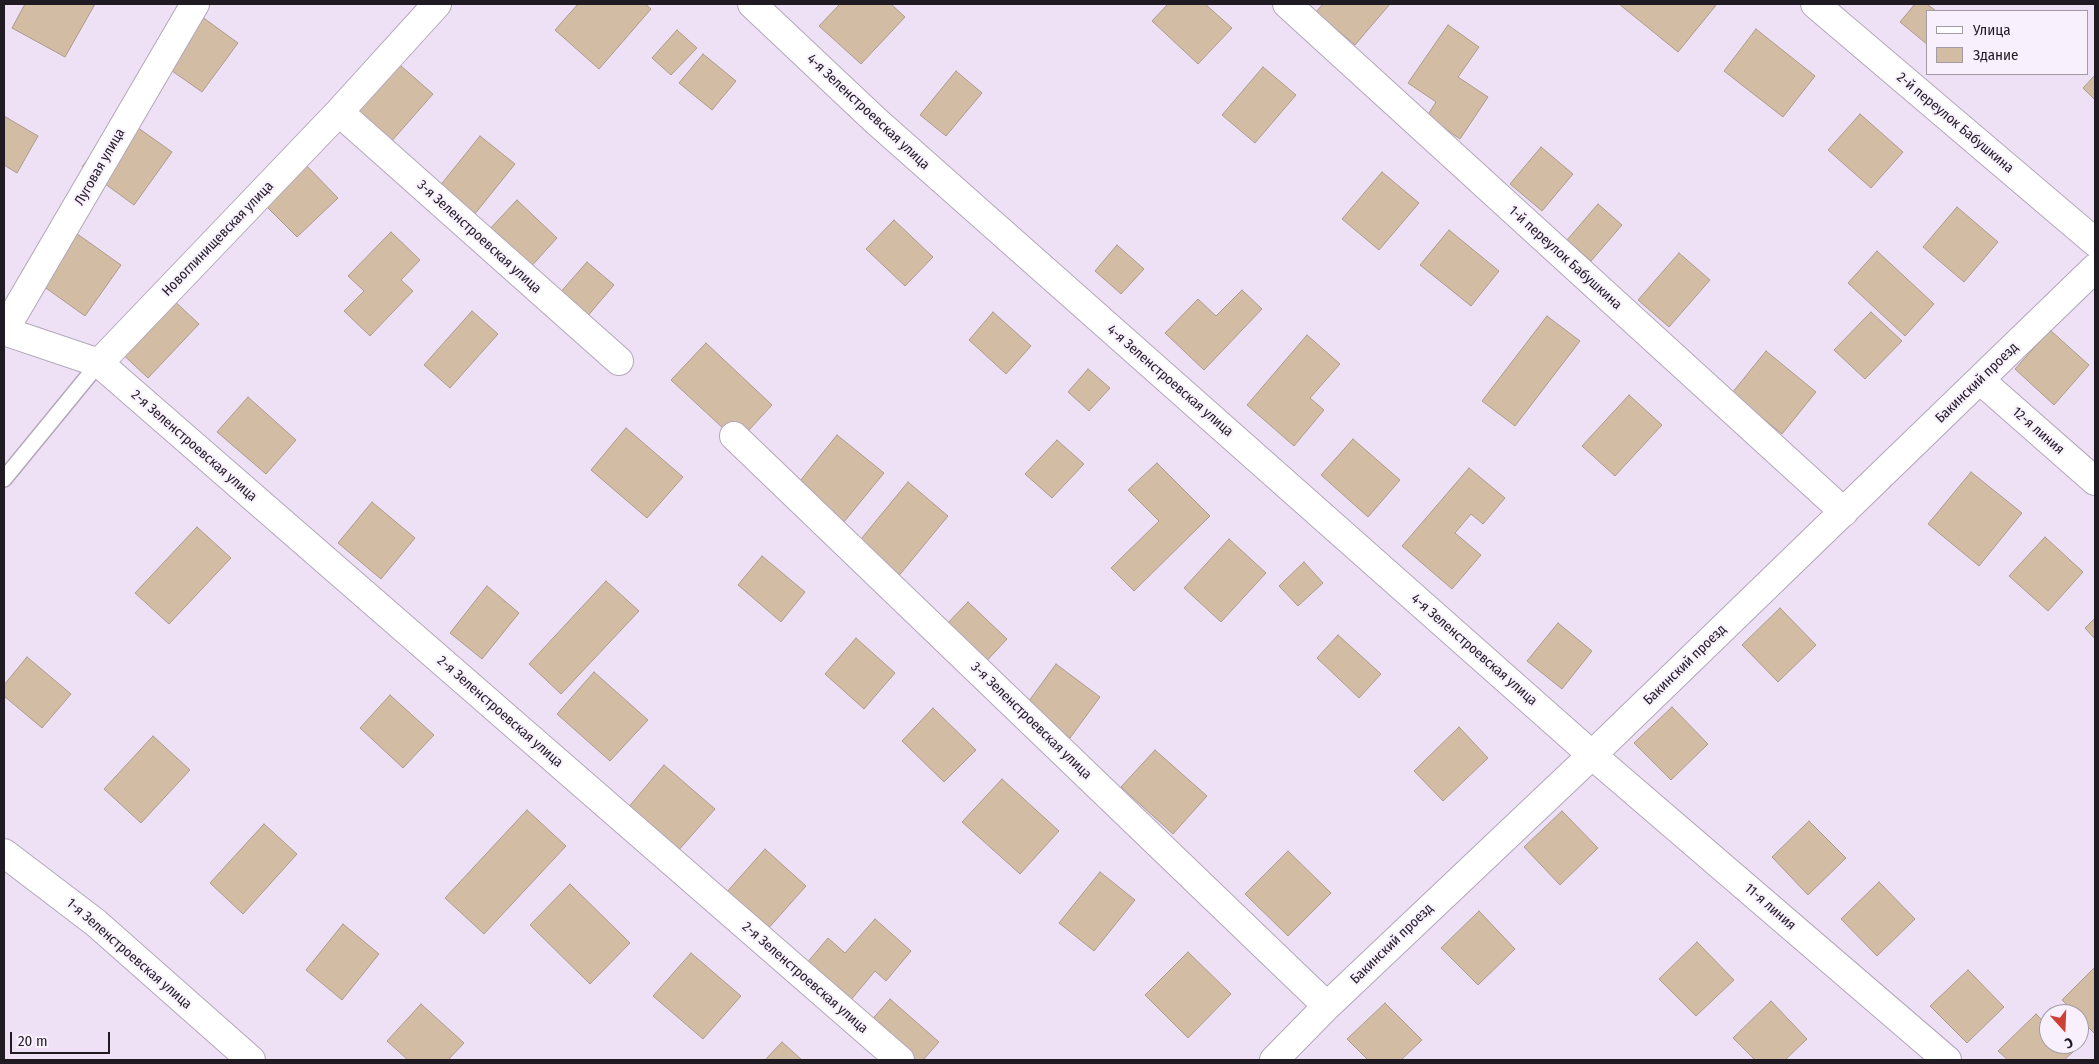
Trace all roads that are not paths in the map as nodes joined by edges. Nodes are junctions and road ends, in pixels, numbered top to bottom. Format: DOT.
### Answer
graph roads {
  1 [pos="195,4"];
  2 [pos="437,4"];
  3 [pos="752,4"];
  4 [pos="1286,4"];
  5 [pos="1815,4"];
  6 [pos="339,112"];
  7 [pos="2095,242"];
  8 [pos="2095,268"];
  9 [pos="4,331"];
  10 [pos="619,361"];
  11 [pos="99,363"];
  12 [pos="1980,380"];
  13 [pos="734,436"];
  14 [pos="4,479"];
  15 [pos="2095,481"];
  16 [pos="1844,512"];
  17 [pos="1592,755"];
  18 [pos="4,853"];
  19 [pos="1327,1006"];
  20 [pos="251,1060"];
  21 [pos="900,1060"];
  22 [pos="1274,1060"];
  23 [pos="1947,1060"];
  1 -- 9 [label="street, Луговая улица"];
  2 -- 6 [label="street, Новоглинищевская улица"];
  3 -- 17 [label="street, 4-я Зеленстроевская улица"];
  4 -- 16 [label="street, 1-й переулок Бабушкина"];
  5 -- 7 [label="street, 2-й переулок Бабушкина"];
  6 -- 10 [label="street, 3-я Зеленстроевская улица"];
  6 -- 11 [label="street, Новоглинищевская улица"];
  8 -- 12 [label="street, Бакинский проезд"];
  9 -- 11 [label="street"];
  11 -- 14 [label="lane, Новоглинищевская улица"];
  11 -- 21 [label="street, 2-я Зеленстроевская улица"];
  12 -- 15 [label="street, 12-я линия"];
  12 -- 16 [label="street, Бакинский проезд"];
  13 -- 19 [label="street, 3-я Зеленстроевская улица"];
  16 -- 17 [label="street, Бакинский проезд"];
  17 -- 19 [label="street, Бакинский проезд"];
  17 -- 23 [label="street, 11-я линия"];
  18 -- 20 [label="street, 1-я Зеленстроевская улица"];
  19 -- 22 [label="street, Бакинский проезд"];
}
